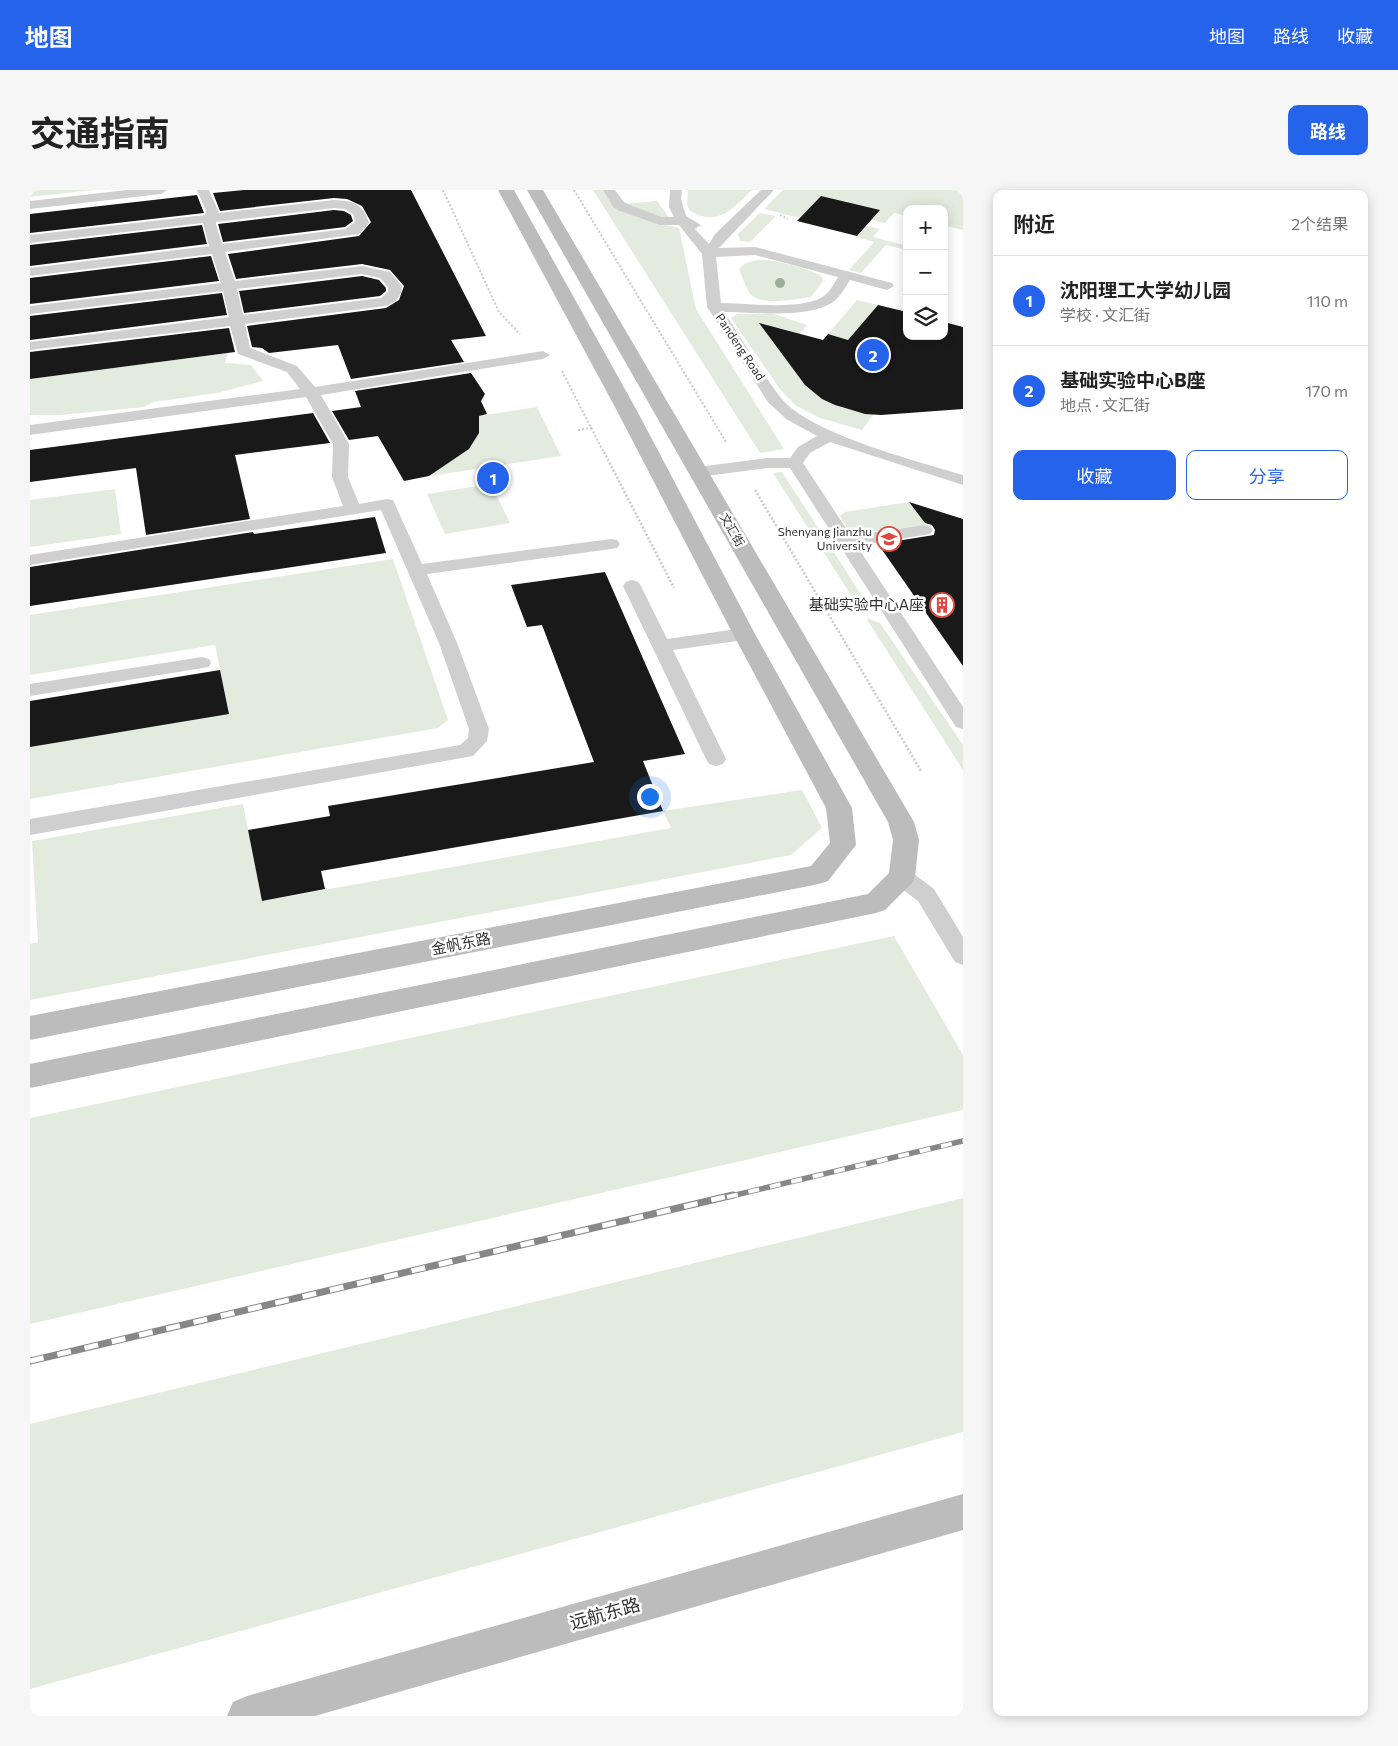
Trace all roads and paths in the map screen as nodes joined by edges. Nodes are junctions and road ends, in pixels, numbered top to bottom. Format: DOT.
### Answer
graph roads {
  1 [pos="161,190"];
  2 [pos="203,190"];
  3 [pos="443,190"];
  4 [pos="506,190"];
  5 [pos="536,190"];
  6 [pos="609,190"];
  7 [pos="676,190"];
  8 [pos="768,190"];
  9 [pos="30,205"];
  10 [pos="210,218"];
  11 [pos="685,222"];
  12 [pos="734,224"];
  13 [pos="30,239"];
  14 [pos="217,250"];
  15 [pos="709,253"];
  16 [pos="30,272"];
  17 [pos="846,276"];
  18 [pos="229,285"];
  19 [pos="888,286"];
  20 [pos="714,308"];
  21 [pos="30,310"];
  22 [pos="236,320"];
  23 [pos="30,346"];
  24 [pos="543,355"];
  25 [pos="311,392"];
  26 [pos="592,428"];
  27 [pos="30,430"];
  28 [pos="578,430"];
  29 [pos="829,436"];
  30 [pos="795,462"];
  31 [pos="698,472"];
  32 [pos="963,480"];
  33 [pos="353,510"];
  34 [pos="924,530"];
  35 [pos="846,542"];
  36 [pos="611,544"];
  37 [pos="30,560"];
  38 [pos="415,570"];
  39 [pos="632,586"];
  40 [pos="674,588"];
  41 [pos="744,634"];
  42 [pos="661,646"];
  43 [pos="202,664"];
  44 [pos="30,690"];
  45 [pos="963,722"];
  46 [pos="716,759"];
  47 [pos="30,827"];
  48 [pos="902,877"];
  49 [pos="963,956"];
  50 [pos="30,1028"];
  51 [pos="30,1076"];
  52 [pos="963,1512"];
  53 [pos="247,1716"];
  1 -- 9 [label="lane"];
  2 -- 10 [label="lane"];
  3 -- 24 [label="path"];
  4 -- 41 [label="street"];
  5 -- 31 [label="street, 文汇街"];
  6 -- 11 [label="lane"];
  7 -- 11 [label="lane"];
  8 -- 12 [label="lane"];
  10 -- 13 [label="lane"];
  10 -- 14 [label="lane"];
  10 -- 14 [label="lane"];
  11 -- 12 [label="lane"];
  11 -- 15 [label="lane"];
  12 -- 15 [label="lane"];
  14 -- 16 [label="lane"];
  14 -- 18 [label="lane"];
  15 -- 17 [label="lane"];
  15 -- 20 [label="lane, Pandeng Road"];
  17 -- 19 [label="lane"];
  17 -- 20 [label="lane"];
  18 -- 21 [label="lane"];
  18 -- 22 [label="lane"];
  18 -- 22 [label="lane"];
  20 -- 29 [label="lane, Pandeng Road"];
  22 -- 23 [label="lane"];
  22 -- 25 [label="lane"];
  24 -- 25 [label="lane"];
  24 -- 26 [label="path"];
  25 -- 27 [label="lane"];
  25 -- 33 [label="lane"];
  26 -- 28 [label="path"];
  26 -- 40 [label="path"];
  29 -- 30 [label="lane"];
  29 -- 32 [label="lane, Pandeng Road"];
  30 -- 31 [label="lane"];
  30 -- 35 [label="lane"];
  31 -- 48 [label="street, 文汇街"];
  33 -- 37 [label="lane"];
  33 -- 38 [label="lane"];
  34 -- 35 [label="lane"];
  35 -- 45 [label="lane"];
  36 -- 38 [label="lane"];
  38 -- 47 [label="lane"];
  39 -- 42 [label="lane"];
  41 -- 42 [label="lane"];
  41 -- 50 [label="street, 金帆东路"];
  42 -- 46 [label="lane"];
  43 -- 44 [label="lane"];
  48 -- 49 [label="lane"];
  48 -- 51 [label="street"];
  52 -- 53 [label="street, 远航东路"];
}
